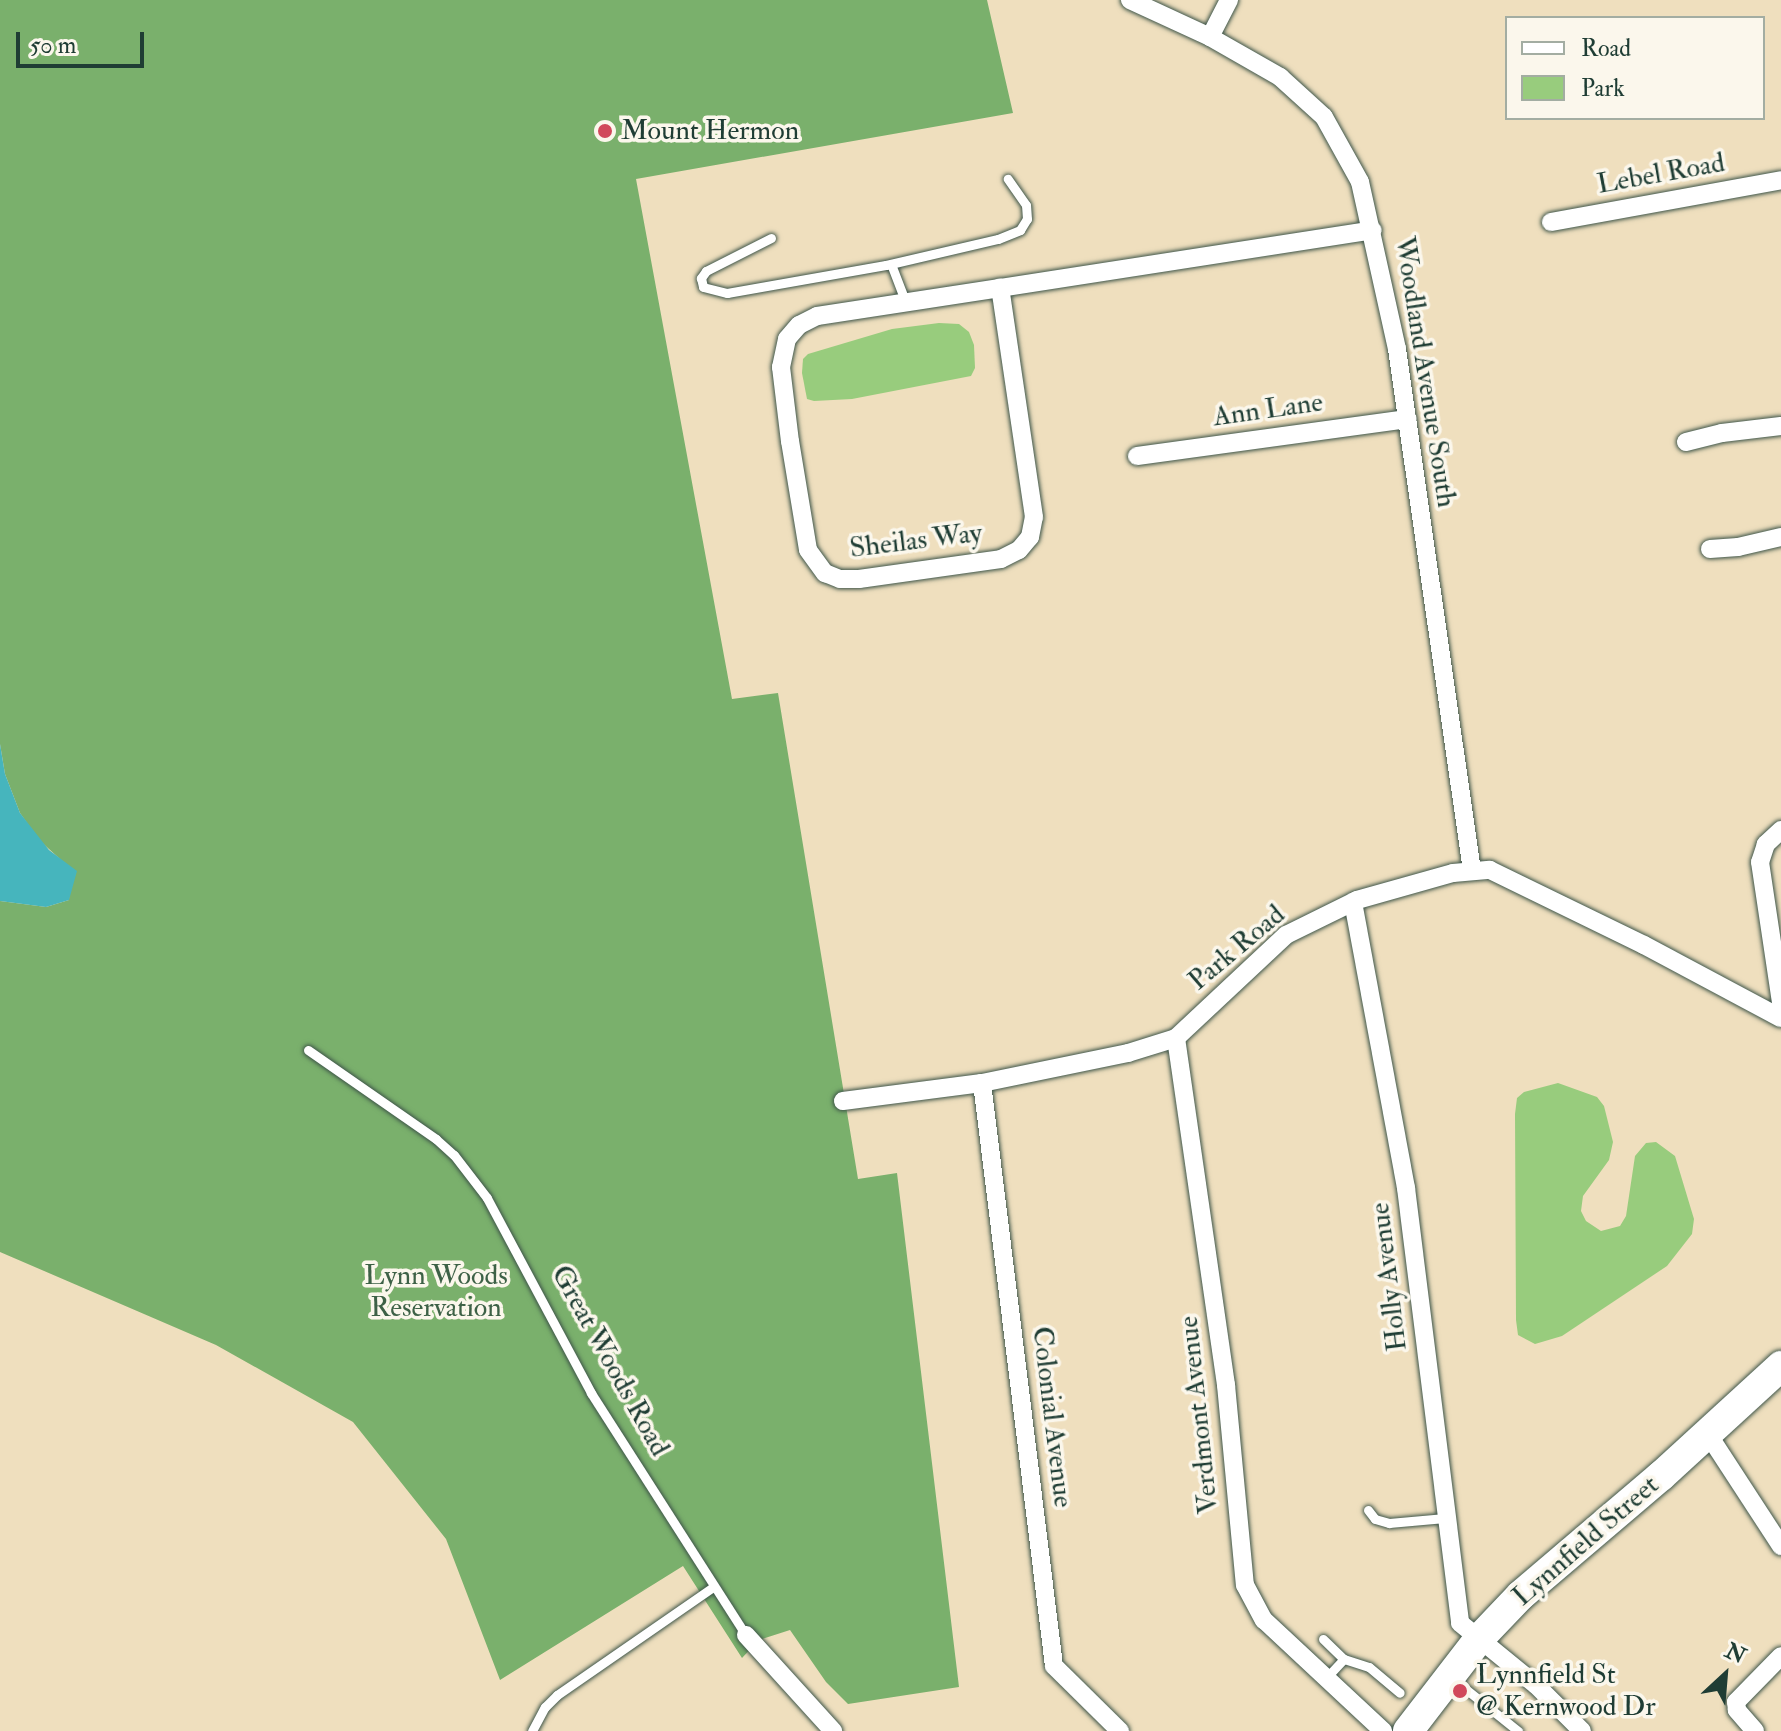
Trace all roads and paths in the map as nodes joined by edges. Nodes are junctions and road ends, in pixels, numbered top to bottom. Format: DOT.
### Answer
graph roads {
  1 [pos="1130,0"];
  2 [pos="1229,0"];
  3 [pos="1210,37"];
  4 [pos="1008,179"];
  5 [pos="1781,180"];
  6 [pos="1551,222"];
  7 [pos="1373,230"];
  8 [pos="771,238"];
  9 [pos="891,264"];
  10 [pos="1000,288"];
  11 [pos="905,301"];
  12 [pos="1407,419"];
  13 [pos="1781,426"];
  14 [pos="1686,442"];
  15 [pos="1137,456"];
  16 [pos="1781,537"];
  17 [pos="1710,549"];
  18 [pos="1781,830"];
  19 [pos="1472,871"];
  20 [pos="1353,902"];
  21 [pos="1781,1002"];
  22 [pos="1781,1018"];
  23 [pos="1176,1038"];
  24 [pos="308,1050"];
  25 [pos="982,1083"];
  26 [pos="843,1101"];
  27 [pos="1781,1366"];
  28 [pos="1708,1434"];
  29 [pos="1368,1510"];
  30 [pos="1445,1518"];
  31 [pos="1781,1546"];
  32 [pos="713,1587"];
  33 [pos="746,1635"];
  34 [pos="1323,1639"];
  35 [pos="1478,1640"];
  36 [pos="1781,1656"];
  37 [pos="1344,1659"];
  38 [pos="1450,1676"];
  39 [pos="1326,1678"];
  40 [pos="1400,1693"];
  41 [pos="821,1727"];
  42 [pos="532,1731"];
  43 [pos="1120,1731"];
  44 [pos="1383,1731"];
  45 [pos="1408,1731"];
  46 [pos="1518,1731"];
  47 [pos="1582,1731"];
  48 [pos="1755,1731"];
  1 -- 3 [label="street, Woodland Avenue South"];
  2 -- 3 [label="street"];
  3 -- 7 [label="street, Woodland Avenue South"];
  4 -- 9 [label="lane"];
  5 -- 6 [label="street, Lebel Road"];
  7 -- 10 [label="street, Sheilas Way"];
  7 -- 12 [label="street, Woodland Avenue South"];
  8 -- 9 [label="lane"];
  9 -- 11 [label="lane"];
  10 -- 11 [label="street, Sheilas Way"];
  10 -- 11 [label="street, Sheilas Way"];
  12 -- 15 [label="street, Ann Lane"];
  12 -- 19 [label="street, Woodland Avenue South"];
  13 -- 14 [label="street"];
  16 -- 17 [label="street"];
  18 -- 21 [label="street"];
  19 -- 20 [label="street, Park Road"];
  19 -- 22 [label="street, Park Road"];
  20 -- 23 [label="street, Park Road"];
  20 -- 30 [label="street, Holly Avenue"];
  23 -- 25 [label="street, Park Road"];
  23 -- 39 [label="street, Verdmont Avenue"];
  24 -- 32 [label="lane, Great Woods Road"];
  25 -- 26 [label="street, Park Road"];
  25 -- 43 [label="street, Colonial Avenue"];
  27 -- 28 [label="main road, Lynnfield Street"];
  28 -- 31 [label="street"];
  28 -- 35 [label="main road, Lynnfield Street"];
  29 -- 30 [label="lane"];
  30 -- 35 [label="street, Holly Avenue"];
  32 -- 33 [label="lane, Great Woods Road"];
  32 -- 42 [label="lane"];
  33 -- 41 [label="street, Great Woods Road"];
  34 -- 37 [label="lane"];
  35 -- 38 [label="main road, Lynnfield Street"];
  35 -- 47 [label="street"];
  36 -- 48 [label="street"];
  37 -- 39 [label="lane"];
  37 -- 40 [label="lane"];
  38 -- 45 [label="main road, Lynnfield Street"];
  38 -- 46 [label="lane"];
  39 -- 44 [label="street, Verdmont Avenue"];
}
